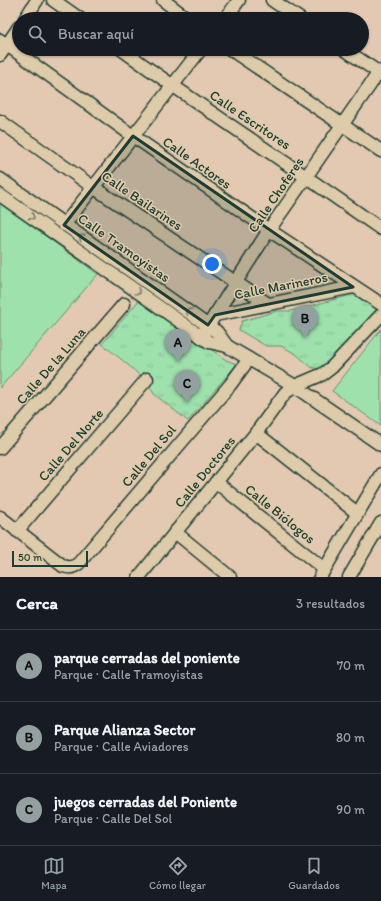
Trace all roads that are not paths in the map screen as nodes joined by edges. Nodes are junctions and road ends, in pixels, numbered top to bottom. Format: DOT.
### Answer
graph roads {
  1 [pos="38,0"];
  2 [pos="53,0"];
  3 [pos="163,0"];
  4 [pos="239,0"];
  5 [pos="272,0"];
  6 [pos="30,12"];
  7 [pos="70,12"];
  8 [pos="179,12"];
  9 [pos="230,12"];
  10 [pos="290,12"];
  11 [pos="12,35"];
  12 [pos="2,47"];
  13 [pos="12,54"];
  14 [pos="15,56"];
  15 [pos="131,56"];
  16 [pos="196,56"];
  17 [pos="240,56"];
  18 [pos="354,56"];
  19 [pos="380,73"];
  20 [pos="172,86"];
  21 [pos="0,121"];
  22 [pos="343,125"];
  23 [pos="133,136"];
  24 [pos="381,151"];
  25 [pos="306,176"];
  26 [pos="0,179"];
  27 [pos="94,187"];
  28 [pos="0,195"];
  29 [pos="64,225"];
  30 [pos="381,229"];
  31 [pos="269,230"];
  32 [pos="236,283"];
  33 [pos="353,287"];
  34 [pos="124,304"];
  35 [pos="268,304"];
  36 [pos="381,304"];
  37 [pos="215,314"];
  38 [pos="381,315"];
  39 [pos="208,325"];
  40 [pos="201,337"];
  41 [pos="227,346"];
  42 [pos="249,359"];
  43 [pos="147,379"];
  44 [pos="295,386"];
  45 [pos="256,433"];
  46 [pos="381,445"];
  47 [pos="0,448"];
  48 [pos="381,474"];
  49 [pos="216,482"];
  50 [pos="357,513"];
  51 [pos="0,517"];
  52 [pos="381,523"];
  53 [pos="17,531"];
  54 [pos="175,532"];
  55 [pos="322,573"];
  56 [pos="139,577"];
  57 [pos="230,577"];
  58 [pos="350,577"];
  1 -- 6 [label="street"];
  2 -- 7 [label="street"];
  3 -- 8 [label="street"];
  4 -- 9 [label="street"];
  5 -- 10 [label="street"];
  11 -- 12 [label="street"];
  12 -- 13 [label="street, Calle Actores"];
  14 -- 23 [label="street, Calle Actores"];
  15 -- 20 [label="street, Calle Escritores"];
  16 -- 20 [label="street"];
  17 -- 22 [label="street"];
  18 -- 19 [label="street"];
  19 -- 22 [label="street, Calle Choferes"];
  20 -- 23 [label="street"];
  20 -- 25 [label="street, Calle Escritores"];
  21 -- 27 [label="street, Calle Bailarines"];
  22 -- 24 [label="street"];
  22 -- 25 [label="street, Calle Choferes"];
  23 -- 27 [label="street"];
  23 -- 31 [label="street, Calle Actores"];
  25 -- 30 [label="street, Calle Escritores"];
  25 -- 31 [label="street, Calle Choferes"];
  26 -- 29 [label="street, Calle Tramoyistas"];
  27 -- 29 [label="street"];
  27 -- 32 [label="street, Calle Bailarines"];
  28 -- 40 [label="street, Calle Tramoyistas, one-way"];
  39 -- 29 [label="street, Calle Tramoyistas, one-way"];
  31 -- 32 [label="street, Calle Choferes"];
  31 -- 33 [label="street, Calle Actores"];
  32 -- 35 [label="street, Calle Bailarines"];
  32 -- 37 [label="street, Calle Choferes"];
  33 -- 35 [label="street, Calle Marineros"];
  33 -- 36 [label="street, Calle Actores"];
  34 -- 47 [label="street, Calle De la Luna"];
  35 -- 37 [label="street, Calle Marineros"];
  37 -- 39 [label="street, Calle Choferes"];
  38 -- 44 [label="street"];
  39 -- 40 [label="street, Calle Choferes"];
  39 -- 41 [label="street, Calle Tramoyistas"];
  40 -- 41 [label="street, Calle Tramoyistas"];
  41 -- 42 [label="street, Calle Tramoyistas"];
  42 -- 44 [label="street, Calle Tramoyistas"];
  42 -- 53 [label="street, Calle Del Sol"];
  43 -- 53 [label="street, Calle Del Norte"];
  44 -- 45 [label="street, Calle Doctores"];
  44 -- 46 [label="street, Calle Tramoyistas"];
  45 -- 49 [label="street, Calle Doctores"];
  45 -- 50 [label="street"];
  48 -- 50 [label="street"];
  49 -- 54 [label="street, Calle Doctores"];
  49 -- 55 [label="street, Calle Biólogos"];
  50 -- 55 [label="street"];
  51 -- 53 [label="street"];
  52 -- 58 [label="street"];
  54 -- 56 [label="street, Calle Doctores"];
  54 -- 57 [label="street"];
}
